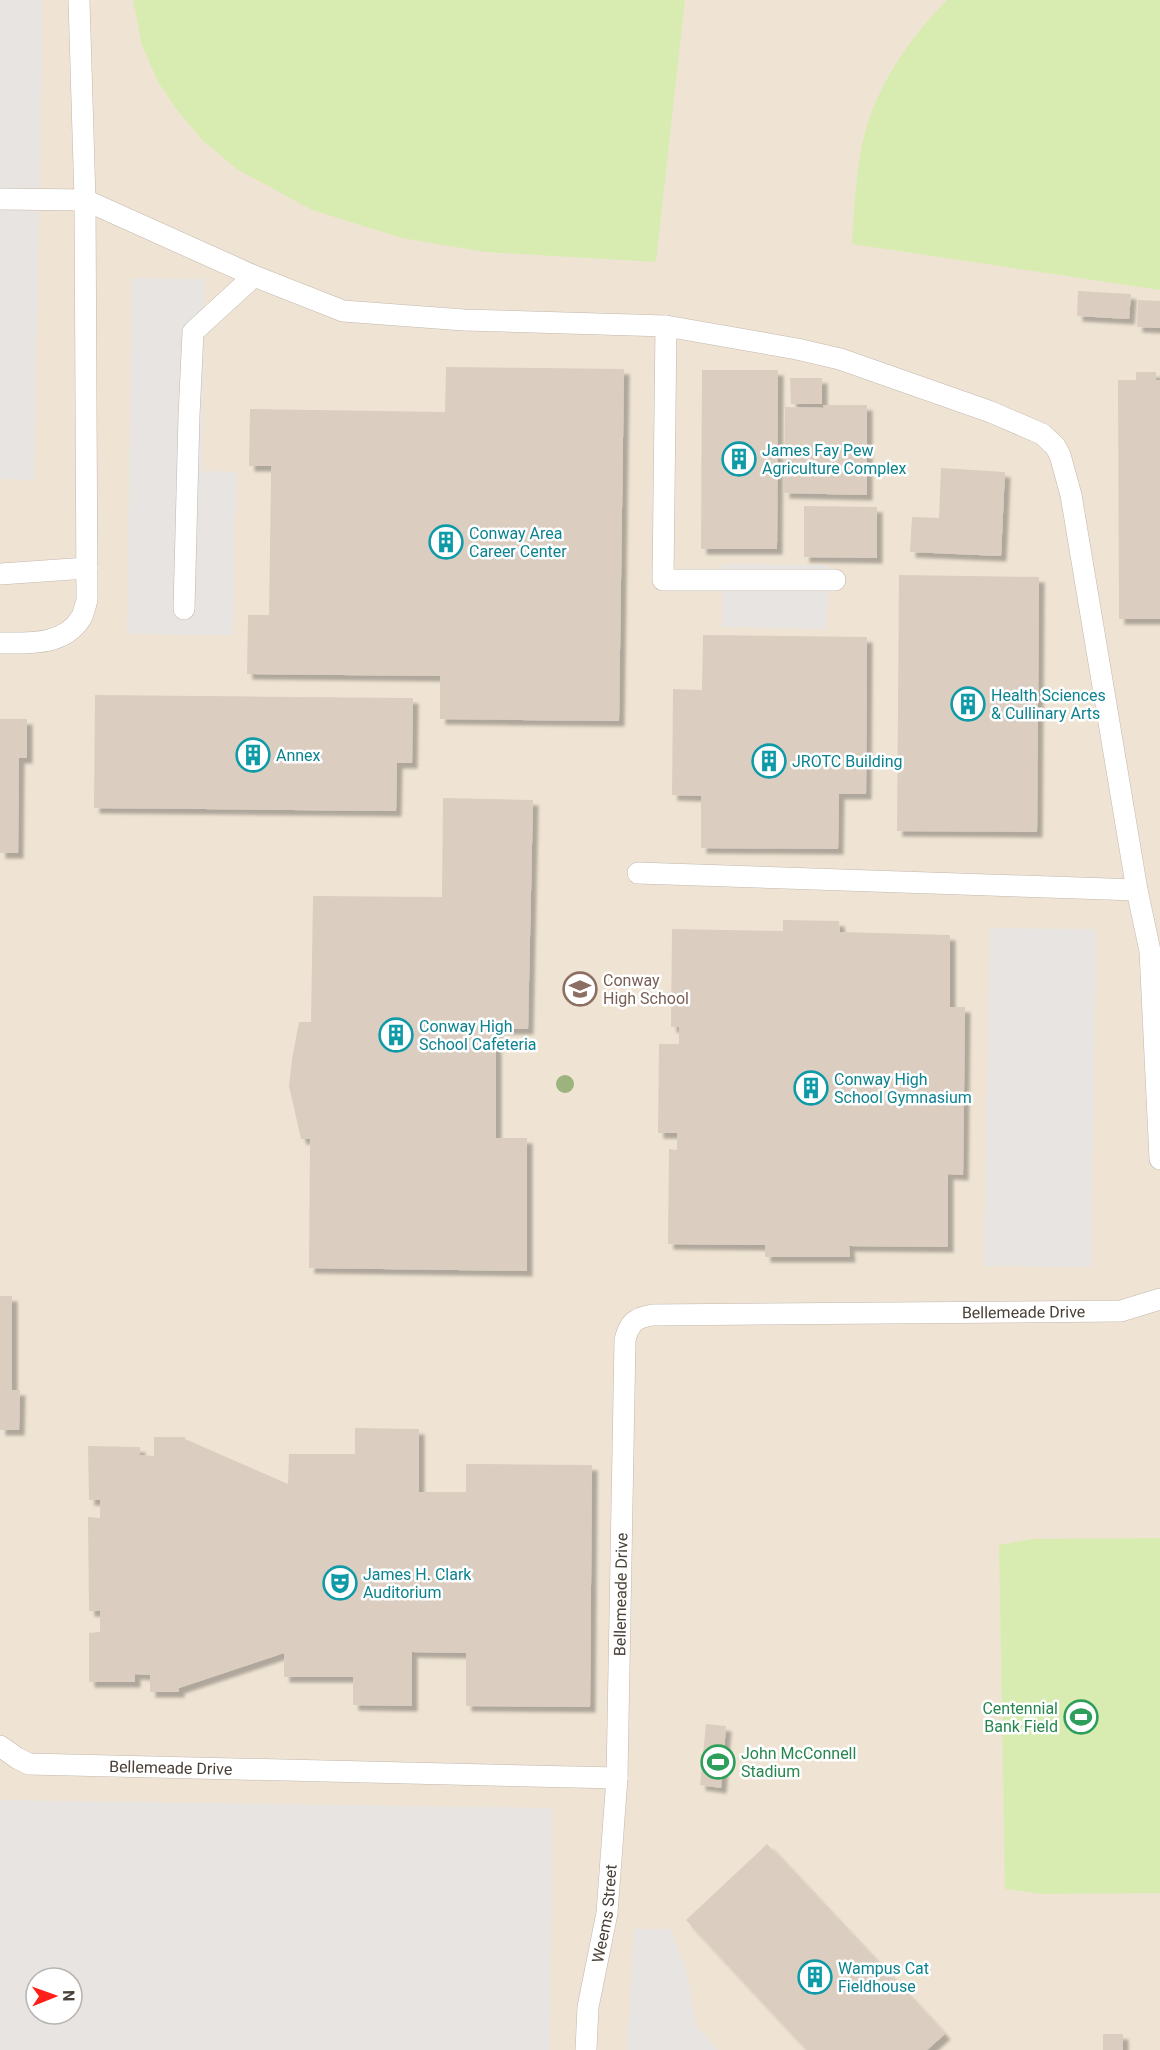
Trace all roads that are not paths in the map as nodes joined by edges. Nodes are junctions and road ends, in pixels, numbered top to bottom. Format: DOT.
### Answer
graph roads {
  1 [pos="79,0"];
  2 [pos="0,199"];
  3 [pos="85,200"];
  4 [pos="254,276"];
  5 [pos="666,326"];
  6 [pos="87,568"];
  7 [pos="0,574"];
  8 [pos="835,580"];
  9 [pos="184,609"];
  10 [pos="0,643"];
  11 [pos="638,873"];
  12 [pos="1137,890"];
  13 [pos="1160,1159"];
  14 [pos="1160,1299"];
  15 [pos="0,1746"];
  16 [pos="617,1778"];
  17 [pos="586,2050"];
  1 -- 3 [label="lane"];
  2 -- 3 [label="lane"];
  3 -- 4 [label="lane"];
  3 -- 6 [label="lane"];
  4 -- 5 [label="lane"];
  4 -- 9 [label="lane"];
  5 -- 8 [label="lane"];
  5 -- 12 [label="lane"];
  6 -- 7 [label="lane"];
  6 -- 10 [label="lane"];
  11 -- 12 [label="lane"];
  12 -- 13 [label="lane"];
  14 -- 16 [label="lane, Bellemeade Drive"];
  15 -- 16 [label="lane, Bellemeade Drive"];
  16 -- 17 [label="lane, Weems Street"];
}
